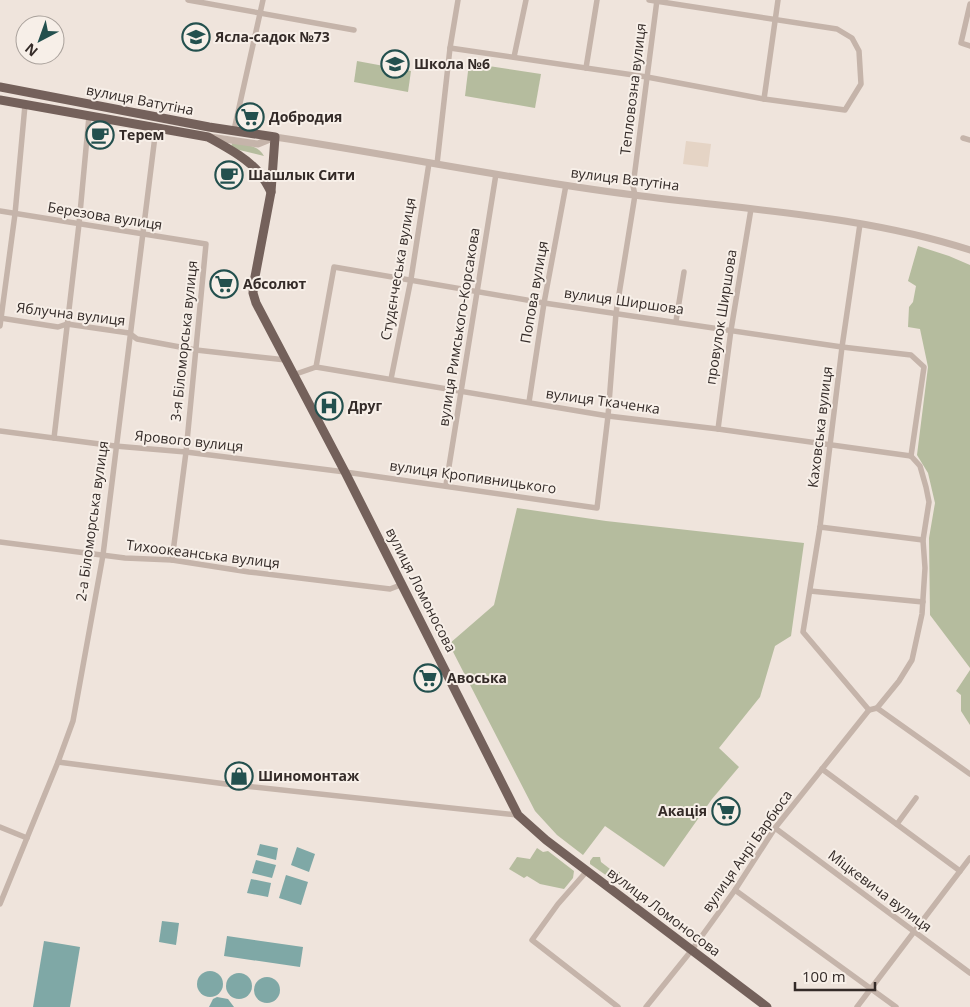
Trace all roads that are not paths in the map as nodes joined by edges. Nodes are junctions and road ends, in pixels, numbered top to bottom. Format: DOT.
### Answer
graph roads {
  1 [pos="188,0"];
  2 [pos="263,0"];
  3 [pos="458,0"];
  4 [pos="526,0"];
  5 [pos="597,0"];
  6 [pos="649,0"];
  7 [pos="657,0"];
  8 [pos="778,0"];
  9 [pos="970,4"];
  10 [pos="260,13"];
  11 [pos="776,20"];
  12 [pos="354,30"];
  13 [pos="970,46"];
  14 [pos="450,48"];
  15 [pos="514,57"];
  16 [pos="586,68"];
  17 [pos="647,77"];
  18 [pos="0,87"];
  19 [pos="764,99"];
  20 [pos="0,100"];
  21 [pos="25,105"];
  22 [pos="89,116"];
  23 [pos="156,128"];
  24 [pos="234,130"];
  25 [pos="208,137"];
  26 [pos="275,137"];
  27 [pos="963,138"];
  28 [pos="970,140"];
  29 [pos="433,163"];
  30 [pos="496,174"];
  31 [pos="566,185"];
  32 [pos="271,192"];
  33 [pos="635,195"];
  34 [pos="751,209"];
  35 [pos="0,211"];
  36 [pos="15,214"];
  37 [pos="79,224"];
  38 [pos="860,224"];
  39 [pos="142,235"];
  40 [pos="206,244"];
  41 [pos="970,250"];
  42 [pos="684,272"];
  43 [pos="411,280"];
  44 [pos="478,291"];
  45 [pos="544,303"];
  46 [pos="616,312"];
  47 [pos="0,318"];
  48 [pos="676,321"];
  49 [pos="67,324"];
  50 [pos="0,326"];
  51 [pos="731,330"];
  52 [pos="130,333"];
  53 [pos="842,347"];
  54 [pos="196,350"];
  55 [pos="286,360"];
  56 [pos="316,366"];
  57 [pos="294,375"];
  58 [pos="391,379"];
  59 [pos="460,391"];
  60 [pos="529,402"];
  61 [pos="608,416"];
  62 [pos="718,429"];
  63 [pos="0,430"];
  64 [pos="54,438"];
  65 [pos="831,445"];
  66 [pos="115,446"];
  67 [pos="186,452"];
  68 [pos="912,456"];
  69 [pos="346,472"];
  70 [pos="446,485"];
  71 [pos="597,508"];
  72 [pos="820,527"];
  73 [pos="922,540"];
  74 [pos="0,542"];
  75 [pos="103,555"];
  76 [pos="172,560"];
  77 [pos="403,584"];
  78 [pos="810,591"];
  79 [pos="923,602"];
  80 [pos="877,708"];
  81 [pos="869,710"];
  82 [pos="58,762"];
  83 [pos="822,769"];
  84 [pos="970,774"];
  85 [pos="916,798"];
  86 [pos="518,815"];
  87 [pos="898,824"];
  88 [pos="0,827"];
  89 [pos="775,828"];
  90 [pos="27,838"];
  91 [pos="970,858"];
  92 [pos="587,870"];
  93 [pos="960,871"];
  94 [pos="734,890"];
  95 [pos="0,904"];
  96 [pos="914,932"];
  97 [pos="691,951"];
  98 [pos="970,973"];
  99 [pos="871,988"];
  100 [pos="618,1007"];
  101 [pos="646,1007"];
  102 [pos="767,1007"];
  103 [pos="857,1007"];
  104 [pos="896,1007"];
  1 -- 10 [label="street"];
  2 -- 10 [label="street"];
  3 -- 14 [label="street, Студєнчеська вулиця"];
  4 -- 15 [label="street"];
  5 -- 16 [label="street"];
  6 -- 7 [label="street"];
  7 -- 11 [label="street"];
  7 -- 17 [label="street, Тепловозна вулиця"];
  8 -- 11 [label="street"];
  9 -- 13 [label="street"];
  10 -- 12 [label="street"];
  10 -- 24 [label="street"];
  11 -- 19 [label="street"];
  11 -- 19 [label="street"];
  14 -- 15 [label="street"];
  14 -- 29 [label="street, Студєнчеська вулиця"];
  15 -- 16 [label="street"];
  16 -- 17 [label="street"];
  17 -- 19 [label="street"];
  17 -- 33 [label="street, Тепловозна вулиця"];
  18 -- 24 [label="main road, вулиця Ватутіна"];
  20 -- 21 [label="main road, вулиця Ватутіна"];
  21 -- 22 [label="main road, вулиця Ватутіна"];
  21 -- 36 [label="street"];
  22 -- 23 [label="main road, вулиця Ватутіна"];
  22 -- 37 [label="street"];
  23 -- 25 [label="main road, вулиця Ватутіна"];
  23 -- 39 [label="street, 2-а Біломорська вулиця"];
  24 -- 26 [label="main road, вулиця Ватутіна"];
  25 -- 26 [label="street, вулиця Ватутіна"];
  25 -- 32 [label="main road"];
  26 -- 29 [label="street, вулиця Ватутіна"];
  26 -- 32 [label="main road, вулиця Ломоносова"];
  27 -- 28 [label="street"];
  29 -- 30 [label="street, вулиця Ватутіна"];
  29 -- 43 [label="street, Студєнчеська вулиця"];
  30 -- 31 [label="street, вулиця Ватутіна"];
  30 -- 44 [label="street, вулиця Римського-Корсакова"];
  31 -- 33 [label="street, вулиця Ватутіна"];
  31 -- 45 [label="street, Попова вулиця"];
  32 -- 55 [label="main road, вулиця Ломоносова"];
  33 -- 34 [label="street, вулиця Ватутіна"];
  33 -- 46 [label="street, Тепловозна вулиця"];
  34 -- 38 [label="street, вулиця Ватутіна"];
  34 -- 51 [label="street, провулок Ширшова"];
  35 -- 36 [label="street, Березова вулиця"];
  36 -- 37 [label="street, Березова вулиця"];
  36 -- 47 [label="street"];
  37 -- 39 [label="street, Березова вулиця"];
  37 -- 49 [label="street"];
  38 -- 41 [label="street, вулиця Ватутіна"];
  38 -- 53 [label="street, Каховська вулиця"];
  39 -- 40 [label="street, Березова вулиця"];
  39 -- 52 [label="street, 2-а Біломорська вулиця"];
  40 -- 54 [label="street, 3-я Біломорська вулиця"];
  42 -- 48 [label="street"];
  43 -- 44 [label="street, вулиця Ширшова"];
  43 -- 56 [label="street, вулиця Ширшова"];
  43 -- 58 [label="street, Студєнчеська вулиця"];
  44 -- 45 [label="street, вулиця Ширшова"];
  44 -- 59 [label="street, вулиця Римського-Корсакова"];
  45 -- 46 [label="street, вулиця Ширшова"];
  45 -- 60 [label="street, Попова вулиця"];
  46 -- 48 [label="street, вулиця Ширшова"];
  46 -- 61 [label="street, Тепловозна вулиця"];
  47 -- 49 [label="street, Яблучна вулиця"];
  47 -- 50 [label="street"];
  48 -- 51 [label="street, вулиця Ширшова"];
  49 -- 52 [label="street, Яблучна вулиця"];
  49 -- 64 [label="street"];
  51 -- 53 [label="street, вулиця Ширшова"];
  51 -- 62 [label="street, провулок Ширшова"];
  52 -- 54 [label="street, Яблучна вулиця"];
  52 -- 66 [label="street, 2-а Біломорська вулиця"];
  53 -- 65 [label="street, Каховська вулиця"];
  53 -- 68 [label="street, вулиця Ширшова"];
  54 -- 55 [label="street, Яблучна вулиця"];
  54 -- 67 [label="street, 3-я Біломорська вулиця"];
  55 -- 57 [label="main road, вулиця Ломоносова"];
  56 -- 57 [label="street"];
  56 -- 58 [label="street, вулиця Ткаченка"];
  57 -- 69 [label="main road, вулиця Ломоносова"];
  58 -- 59 [label="street, вулиця Ткаченка"];
  59 -- 60 [label="street, вулиця Ткаченка"];
  59 -- 70 [label="street, вулиця Римського-Корсакова"];
  60 -- 61 [label="street, вулиця Ткаченка"];
  61 -- 62 [label="street, вулиця Ткаченка"];
  61 -- 71 [label="street, Тепловозна вулиця"];
  62 -- 65 [label="street, вулиця Ткаченка"];
  63 -- 64 [label="street, Ярового вулиця"];
  64 -- 66 [label="street, Ярового вулиця"];
  65 -- 68 [label="street, вулиця Ткаченка"];
  65 -- 72 [label="street, Каховська вулиця"];
  66 -- 67 [label="street, Ярового вулиця"];
  66 -- 75 [label="street, 2-а Біломорська вулиця"];
  67 -- 69 [label="street, Ярового вулиця"];
  67 -- 76 [label="street, 3-я Біломорська вулиця"];
  68 -- 73 [label="street"];
  69 -- 70 [label="street, вулиця Кропивницького"];
  69 -- 77 [label="main road, вулиця Ломоносова"];
  70 -- 71 [label="street, вулиця Кропивницького"];
  72 -- 73 [label="street"];
  72 -- 78 [label="street, Каховська вулиця"];
  73 -- 79 [label="street"];
  74 -- 75 [label="street, Тихоокеанська вулиця"];
  75 -- 76 [label="street, Тихоокеанська вулиця"];
  75 -- 82 [label="street, 2-а Біломорська вулиця"];
  76 -- 77 [label="street, Тихоокеанська вулиця"];
  77 -- 86 [label="main road, вулиця Ломоносова"];
  78 -- 79 [label="street"];
  78 -- 81 [label="street, Каховська вулиця"];
  79 -- 80 [label="street"];
  80 -- 81 [label="street"];
  80 -- 84 [label="street"];
  81 -- 83 [label="street, вулиця Анрі Барбюса"];
  82 -- 86 [label="street"];
  82 -- 90 [label="street, 2-а Біломорська вулиця"];
  83 -- 87 [label="street"];
  83 -- 89 [label="street, вулиця Анрі Барбюса"];
  85 -- 87 [label="street"];
  86 -- 92 [label="main road, вулиця Ломоносова"];
  87 -- 93 [label="street"];
  88 -- 90 [label="street"];
  89 -- 94 [label="street, вулиця Анрі Барбюса"];
  89 -- 96 [label="street, Міцкевича вулиця"];
  90 -- 95 [label="street, 2-а Біломорська вулиця"];
  91 -- 93 [label="street"];
  92 -- 97 [label="main road, вулиця Ломоносова"];
  92 -- 100 [label="street"];
  93 -- 96 [label="street"];
  94 -- 97 [label="street, вулиця Анрі Барбюса"];
  94 -- 99 [label="street"];
  96 -- 98 [label="street, Міцкевича вулиця"];
  96 -- 99 [label="street"];
  97 -- 101 [label="street, вулиця Анрі Барбюса"];
  97 -- 102 [label="main road, вулиця Ломоносова"];
  99 -- 103 [label="street"];
  99 -- 104 [label="street"];
}
